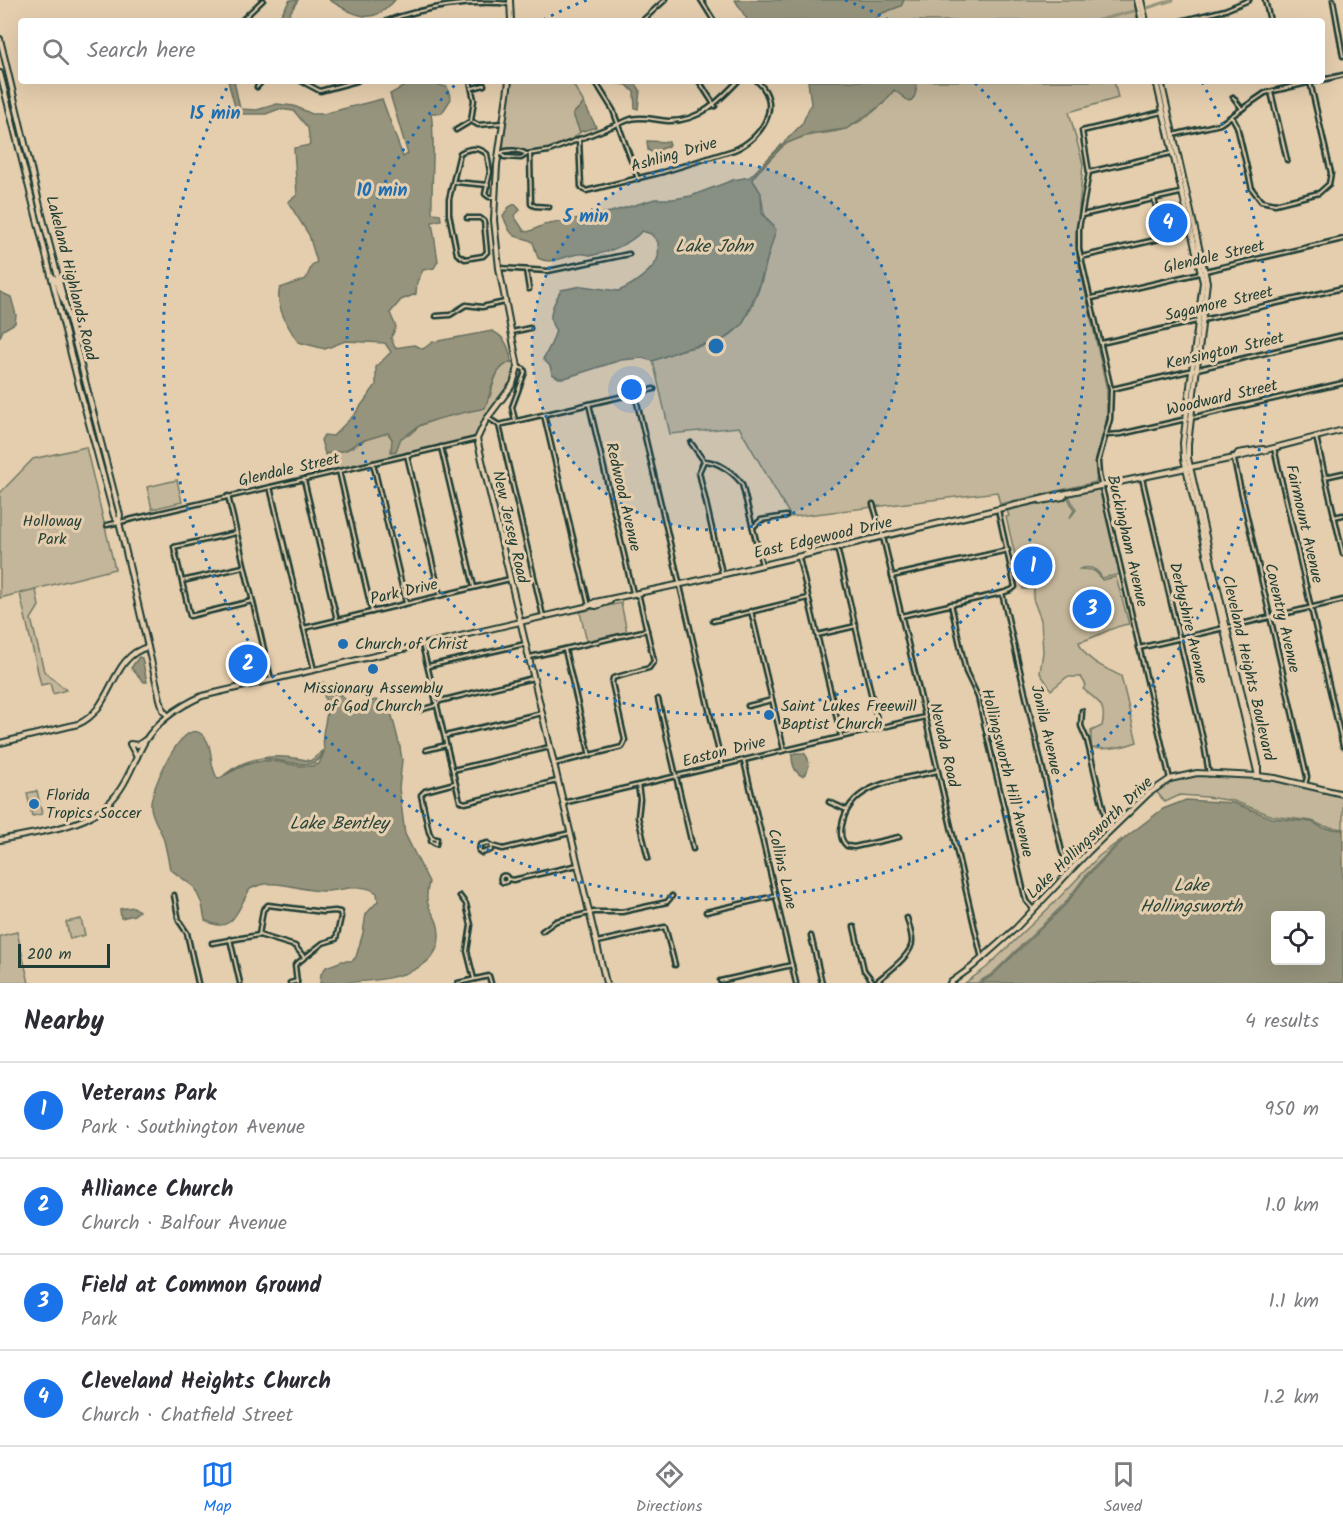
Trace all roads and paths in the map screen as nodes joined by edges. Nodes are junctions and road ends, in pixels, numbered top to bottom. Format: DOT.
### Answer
graph roads {
  1 [pos="263,0"];
  2 [pos="665,0"];
  3 [pos="701,0"];
  4 [pos="1249,0"];
  5 [pos="1265,0"];
  6 [pos="1334,0"];
  7 [pos="510,2"];
  8 [pos="1140,3"];
  9 [pos="243,18"];
  10 [pos="398,18"];
  11 [pos="511,18"];
  12 [pos="645,18"];
  13 [pos="712,18"];
  14 [pos="1143,18"];
  15 [pos="1193,18"];
  16 [pos="1269,18"];
  17 [pos="1337,24"];
  18 [pos="1342,24"];
  19 [pos="0,39"];
  20 [pos="1343,56"];
  21 [pos="0,73"];
  22 [pos="1343,75"];
  23 [pos="1325,79"];
  24 [pos="259,84"];
  25 [pos="307,84"];
  26 [pos="346,84"];
  27 [pos="471,84"];
  28 [pos="509,84"];
  29 [pos="597,84"];
  30 [pos="701,84"];
  31 [pos="735,84"];
  32 [pos="760,84"];
  33 [pos="1159,84"];
  34 [pos="1302,84"];
  35 [pos="1310,84"];
  36 [pos="484,86"];
  37 [pos="256,87"];
  38 [pos="473,88"];
  39 [pos="1271,92"];
  40 [pos="1233,97"];
  41 [pos="715,106"];
  42 [pos="1242,109"];
  43 [pos="1166,112"];
  44 [pos="1232,117"];
  45 [pos="471,121"];
  46 [pos="503,123"];
  47 [pos="618,125"];
  48 [pos="456,130"];
  49 [pos="1171,136"];
  50 [pos="579,139"];
  51 [pos="1175,152"];
  52 [pos="500,153"];
  53 [pos="528,154"];
  54 [pos="1287,160"];
  55 [pos="1089,172"];
  56 [pos="638,178"];
  57 [pos="454,182"];
  58 [pos="488,185"];
  59 [pos="1184,192"];
  60 [pos="494,197"];
  61 [pos="1154,199"];
  62 [pos="549,207"];
  63 [pos="1082,215"];
  64 [pos="466,218"];
  65 [pos="1193,232"];
  66 [pos="495,238"];
  67 [pos="1164,238"];
  68 [pos="485,239"];
  69 [pos="1343,239"];
  70 [pos="629,254"];
  71 [pos="1081,257"];
  72 [pos="55,264"];
  73 [pos="499,268"];
  74 [pos="526,270"];
  75 [pos="1203,272"];
  76 [pos="50,274"];
  77 [pos="1343,288"];
  78 [pos="529,289"];
  79 [pos="1090,298"];
  80 [pos="64,302"];
  81 [pos="505,302"];
  82 [pos="436,316"];
  83 [pos="1201,320"];
  84 [pos="530,328"];
  85 [pos="512,332"];
  86 [pos="1343,335"];
  87 [pos="1101,344"];
  88 [pos="518,367"];
  89 [pos="1195,370"];
  90 [pos="1343,383"];
  91 [pos="654,389"];
  92 [pos="1112,389"];
  93 [pos="634,394"];
  94 [pos="589,404"];
  95 [pos="544,415"];
  96 [pos="488,418"];
  97 [pos="1189,418"];
  98 [pos="515,421"];
  99 [pos="499,425"];
  100 [pos="1343,430"];
  101 [pos="1107,435"];
  102 [pos="1316,437"];
  103 [pos="477,439"];
  104 [pos="691,443"];
  105 [pos="441,447"];
  106 [pos="1274,447"];
  107 [pos="407,455"];
  108 [pos="1234,456"];
  109 [pos="704,461"];
  110 [pos="373,463"];
  111 [pos="1187,466"];
  112 [pos="338,471"];
  113 [pos="1343,473"];
  114 [pos="1142,477"];
  115 [pos="1325,477"];
  116 [pos="304,479"];
  117 [pos="270,487"];
  118 [pos="1101,487"];
  119 [pos="228,496"];
  120 [pos="873,504"];
  121 [pos="998,510"];
  122 [pos="1343,515"];
  123 [pos="786,516"];
  124 [pos="1334,517"];
  125 [pos="119,522"];
  126 [pos="107,525"];
  127 [pos="753,527"];
  128 [pos="236,533"];
  129 [pos="883,537"];
  130 [pos="837,547"];
  131 [pos="1008,550"];
  132 [pos="1343,554"];
  133 [pos="799,556"];
  134 [pos="762,565"];
  135 [pos="244,567"];
  136 [pos="723,574"];
  137 [pos="892,576"];
  138 [pos="510,579"];
  139 [pos="182,581"];
  140 [pos="679,585"];
  141 [pos="474,587"];
  142 [pos="1002,592"];
  143 [pos="636,595"];
  144 [pos="440,596"];
  145 [pos="808,598"];
  146 [pos="1343,600"];
  147 [pos="252,601"];
  148 [pos="406,603"];
  149 [pos="951,604"];
  150 [pos="590,605"];
  151 [pos="1311,607"];
  152 [pos="751,611"];
  153 [pos="372,612"];
  154 [pos="543,616"];
  155 [pos="901,616"];
  156 [pos="1270,616"];
  157 [pos="338,620"];
  158 [pos="520,621"];
  159 [pos="713,621"];
  160 [pos="856,626"];
  161 [pos="1225,627"];
  162 [pos="304,628"];
  163 [pos="647,630"];
  164 [pos="817,635"];
  165 [pos="1180,638"];
  166 [pos="422,644"];
  167 [pos="525,644"];
  168 [pos="148,647"];
  169 [pos="1139,648"];
  170 [pos="565,649"];
  171 [pos="528,658"];
  172 [pos="428,666"];
  173 [pos="314,670"];
  174 [pos="533,678"];
  175 [pos="271,679"];
  176 [pos="658,699"];
  177 [pos="772,700"];
  178 [pos="436,703"];
  179 [pos="748,705"];
  180 [pos="420,710"];
  181 [pos="1082,711"];
  182 [pos="542,713"];
  183 [pos="168,716"];
  184 [pos="925,717"];
  185 [pos="879,728"];
  186 [pos="444,736"];
  187 [pos="841,736"];
  188 [pos="146,740"];
  189 [pos="0,743"];
  190 [pos="447,745"];
  191 [pos="1343,746"];
  192 [pos="550,747"];
  193 [pos="426,750"];
  194 [pos="784,750"];
  195 [pos="590,756"];
  196 [pos="137,757"];
  197 [pos="744,760"];
  198 [pos="554,764"];
  199 [pos="722,765"];
  200 [pos="452,770"];
  201 [pos="937,771"];
  202 [pos="1209,774"];
  203 [pos="676,776"];
  204 [pos="1258,776"];
  205 [pos="1170,779"];
  206 [pos="558,781"];
  207 [pos="455,783"];
  208 [pos="1305,784"];
  209 [pos="638,785"];
  210 [pos="1343,794"];
  211 [pos="829,801"];
  212 [pos="563,803"];
  213 [pos="847,810"];
  214 [pos="1111,831"];
  215 [pos="570,833"];
  216 [pos="899,837"];
  217 [pos="432,838"];
  218 [pos="0,840"];
  219 [pos="492,846"];
  220 [pos="693,849"];
  221 [pos="648,858"];
  222 [pos="578,865"];
  223 [pos="1072,870"];
  224 [pos="508,879"];
  225 [pos="174,895"];
  226 [pos="460,896"];
  227 [pos="672,896"];
  228 [pos="775,896"];
  229 [pos="1034,910"];
  230 [pos="706,912"];
  231 [pos="590,913"];
  232 [pos="907,918"];
  233 [pos="854,927"];
  234 [pos="542,931"];
  235 [pos="259,935"];
  236 [pos="811,936"];
  237 [pos="230,939"];
  238 [pos="597,942"];
  239 [pos="212,943"];
  240 [pos="304,957"];
  241 [pos="982,958"];
  242 [pos="675,964"];
  243 [pos="792,965"];
  244 [pos="474,979"];
  245 [pos="720,981"];
  246 [pos="297,982"];
  247 [pos="198,983"];
  248 [pos="240,983"];
  249 [pos="290,983"];
  250 [pos="458,983"];
  251 [pos="491,983"];
  252 [pos="606,983"];
  253 [pos="796,983"];
  254 [pos="822,983"];
  255 [pos="874,983"];
  256 [pos="950,983"];
  1 -- 9 [label="street"];
  2 -- 12 [label="street"];
  3 -- 13 [label="street"];
  4 -- 15 [label="street"];
  5 -- 16 [label="street"];
  6 -- 17 [label="street"];
  7 -- 10 [label="street"];
  7 -- 11 [label="street"];
  8 -- 14 [label="street"];
  17 -- 18 [label="street"];
  17 -- 20 [label="street"];
  19 -- 72 [label="street, Lakeland Highlands Road"];
  21 -- 76 [label="street, Lakeland Highlands Road"];
  22 -- 23 [label="street"];
  24 -- 37 [label="street"];
  25 -- 26 [label="street"];
  27 -- 38 [label="street"];
  28 -- 46 [label="street"];
  29 -- 47 [label="street"];
  30 -- 41 [label="street"];
  31 -- 41 [label="street"];
  32 -- 56 [label="street, Ashling Drive"];
  33 -- 43 [label="street, Cleveland Heights Boulevard"];
  34 -- 39 [label="street"];
  35 -- 44 [label="street"];
  36 -- 38 [label="street"];
  38 -- 45 [label="street"];
  39 -- 42 [label="street"];
  39 -- 54 [label="street"];
  40 -- 42 [label="street"];
  41 -- 47 [label="street"];
  42 -- 44 [label="street"];
  43 -- 49 [label="street, Cleveland Heights Boulevard"];
  43 -- 55 [label="street, Buckingham Avenue"];
  44 -- 49 [label="street"];
  45 -- 46 [label="street"];
  45 -- 48 [label="street"];
  46 -- 52 [label="street"];
  47 -- 50 [label="street"];
  47 -- 56 [label="street"];
  49 -- 51 [label="street, Cleveland Heights Boulevard"];
  50 -- 53 [label="street"];
  50 -- 56 [label="street, Ashling Drive"];
  51 -- 55 [label="street"];
  51 -- 59 [label="street, Cleveland Heights Boulevard"];
  52 -- 53 [label="street"];
  52 -- 53 [label="street"];
  52 -- 60 [label="street"];
  53 -- 62 [label="street"];
  55 -- 63 [label="street, Buckingham Avenue"];
  57 -- 58 [label="street"];
  57 -- 58 [label="street"];
  57 -- 68 [label="street"];
  58 -- 60 [label="street"];
  59 -- 61 [label="street"];
  59 -- 65 [label="street, Cleveland Heights Boulevard"];
  60 -- 66 [label="street"];
  61 -- 63 [label="street"];
  61 -- 67 [label="street"];
  63 -- 71 [label="street, Buckingham Avenue"];
  64 -- 68 [label="street"];
  65 -- 67 [label="street"];
  65 -- 75 [label="street, Cleveland Heights Boulevard"];
  66 -- 68 [label="street"];
  66 -- 73 [label="street"];
  67 -- 71 [label="street"];
  69 -- 75 [label="street, Glendale Street"];
  70 -- 74 [label="street"];
  71 -- 79 [label="street, Buckingham Avenue"];
  72 -- 76 [label="street"];
  72 -- 80 [label="street, Lakeland Highlands Road"];
  73 -- 74 [label="street"];
  73 -- 81 [label="street"];
  74 -- 78 [label="street"];
  75 -- 79 [label="street, Glendale Street"];
  75 -- 83 [label="street, Cleveland Heights Boulevard"];
  76 -- 80 [label="street"];
  76 -- 125 [label="street, Lakeland Highlands Road"];
  77 -- 83 [label="street, Sagamore Street"];
  79 -- 87 [label="street, Buckingham Avenue"];
  80 -- 125 [label="street, Lakeland Highlands Road"];
  81 -- 82 [label="street"];
  81 -- 85 [label="street"];
  83 -- 87 [label="street, Sagamore Street"];
  83 -- 89 [label="street, Cleveland Heights Boulevard"];
  84 -- 85 [label="street"];
  85 -- 88 [label="street"];
  86 -- 89 [label="street, Kensington Street"];
  87 -- 92 [label="street, Buckingham Avenue"];
  88 -- 96 [label="street"];
  88 -- 98 [label="street"];
  89 -- 92 [label="street, Kensington Street"];
  89 -- 97 [label="street, Cleveland Heights Boulevard"];
  90 -- 97 [label="street, Woodward Street"];
  91 -- 93 [label="street"];
  92 -- 101 [label="street, Buckingham Avenue"];
  93 -- 94 [label="street"];
  93 -- 140 [label="street"];
  94 -- 95 [label="street"];
  94 -- 143 [label="street, Redwood Avenue"];
  95 -- 98 [label="street"];
  95 -- 150 [label="street"];
  96 -- 99 [label="street"];
  96 -- 103 [label="street"];
  97 -- 101 [label="street, Woodward Street"];
  97 -- 111 [label="street, Cleveland Heights Boulevard"];
  98 -- 99 [label="street"];
  99 -- 154 [label="street"];
  100 -- 102 [label="street, East Edgewood Drive"];
  101 -- 118 [label="street, Buckingham Avenue"];
  102 -- 106 [label="street, East Edgewood Drive"];
  102 -- 115 [label="street"];
  103 -- 105 [label="street, Glendale Street"];
  103 -- 138 [label="street, New Jersey Road"];
  104 -- 109 [label="street"];
  105 -- 107 [label="street, Glendale Street"];
  105 -- 141 [label="street"];
  106 -- 108 [label="street, East Edgewood Drive"];
  106 -- 151 [label="street, Fairmount Avenue"];
  107 -- 110 [label="street, Glendale Street"];
  107 -- 144 [label="street"];
  108 -- 111 [label="street, East Edgewood Drive"];
  108 -- 156 [label="street, Coventry Avenue"];
  109 -- 127 [label="street"];
  109 -- 136 [label="street"];
  110 -- 112 [label="street, Glendale Street"];
  110 -- 148 [label="street"];
  111 -- 114 [label="street, East Edgewood Drive"];
  111 -- 161 [label="street, Cleveland Heights Boulevard"];
  112 -- 116 [label="street, Glendale Street"];
  112 -- 153 [label="street"];
  113 -- 115 [label="street"];
  114 -- 118 [label="street, East Edgewood Drive"];
  114 -- 165 [label="street, Derbyshire Avenue"];
  115 -- 124 [label="street"];
  116 -- 117 [label="street, Glendale Street"];
  116 -- 157 [label="street"];
  117 -- 119 [label="street, Glendale Street"];
  117 -- 162 [label="street"];
  118 -- 121 [label="street, East Edgewood Drive"];
  118 -- 169 [label="street, Buckingham Avenue"];
  119 -- 125 [label="street, Glendale Street"];
  119 -- 128 [label="street"];
  120 -- 129 [label="street, Nevada Road"];
  121 -- 129 [label="street, East Edgewood Drive"];
  121 -- 131 [label="street"];
  122 -- 124 [label="street"];
  123 -- 127 [label="street"];
  124 -- 132 [label="street"];
  125 -- 126 [label="street, Glendale Street"];
  125 -- 168 [label="street, Lakeland Highlands Road"];
  127 -- 134 [label="street"];
  128 -- 135 [label="street"];
  128 -- 139 [label="street"];
  129 -- 130 [label="street, East Edgewood Drive"];
  129 -- 137 [label="street, Nevada Road"];
  130 -- 133 [label="street, East Edgewood Drive"];
  130 -- 160 [label="street"];
  131 -- 137 [label="street"];
  131 -- 142 [label="street"];
  133 -- 134 [label="street, East Edgewood Drive"];
  133 -- 145 [label="street"];
  134 -- 136 [label="street, East Edgewood Drive"];
  135 -- 139 [label="street"];
  135 -- 147 [label="street"];
  136 -- 140 [label="street, East Edgewood Drive"];
  137 -- 155 [label="street, Nevada Road"];
  138 -- 141 [label="street, Park Drive"];
  138 -- 158 [label="street, New Jersey Road"];
  139 -- 147 [label="street"];
  140 -- 143 [label="street, East Edgewood Drive"];
  140 -- 199 [label="street"];
  141 -- 144 [label="street, Park Drive"];
  142 -- 149 [label="street"];
  142 -- 223 [label="street, Jonila Avenue"];
  143 -- 150 [label="street, East Edgewood Drive"];
  143 -- 163 [label="street, Redwood Avenue"];
  144 -- 148 [label="street, Park Drive"];
  145 -- 152 [label="street"];
  145 -- 164 [label="street"];
  146 -- 151 [label="street"];
  147 -- 175 [label="street"];
  148 -- 153 [label="street, Park Drive"];
  149 -- 155 [label="street"];
  149 -- 229 [label="street, Hollingsworth Hill Avenue"];
  150 -- 154 [label="street, East Edgewood Drive"];
  151 -- 156 [label="street"];
  151 -- 191 [label="street, Fairmount Avenue"];
  152 -- 159 [label="street"];
  152 -- 177 [label="street"];
  153 -- 157 [label="street, Park Drive"];
  154 -- 158 [label="street, East Edgewood Drive"];
  155 -- 184 [label="street, Nevada Road"];
  156 -- 161 [label="street"];
  156 -- 208 [label="street, Coventry Avenue"];
  157 -- 162 [label="street, Park Drive"];
  158 -- 166 [label="street, East Edgewood Drive"];
  158 -- 167 [label="street, New Jersey Road"];
  160 -- 164 [label="street"];
  160 -- 185 [label="street"];
  161 -- 165 [label="street"];
  161 -- 204 [label="street, Cleveland Heights Boulevard"];
  162 -- 173 [label="street"];
  163 -- 170 [label="street"];
  163 -- 195 [label="street, Redwood Avenue"];
  164 -- 187 [label="street"];
  165 -- 169 [label="street"];
  165 -- 202 [label="street, Derbyshire Avenue"];
  166 -- 172 [label="street"];
  166 -- 173 [label="street, East Edgewood Drive"];
  167 -- 171 [label="street, New Jersey Road"];
  167 -- 172 [label="street"];
  168 -- 183 [label="street, Lakeland Highlands Road"];
  168 -- 189 [label="street"];
  169 -- 205 [label="street, Buckingham Avenue"];
  170 -- 171 [label="street"];
  170 -- 195 [label="street"];
  171 -- 174 [label="street, New Jersey Road"];
  172 -- 178 [label="street"];
  173 -- 175 [label="street, East Edgewood Drive"];
  174 -- 178 [label="street"];
  174 -- 182 [label="street, New Jersey Road"];
  175 -- 183 [label="street, East Edgewood Drive"];
  176 -- 203 [label="street"];
  177 -- 179 [label="street"];
  177 -- 194 [label="street"];
  178 -- 180 [label="street"];
  178 -- 186 [label="street"];
  181 -- 214 [label="street"];
  182 -- 186 [label="street"];
  182 -- 192 [label="street, New Jersey Road"];
  183 -- 188 [label="street, East Edgewood Drive"];
  184 -- 185 [label="street, Easton Drive"];
  184 -- 201 [label="street, Nevada Road"];
  185 -- 187 [label="street, Easton Drive"];
  186 -- 190 [label="street"];
  187 -- 194 [label="street, Easton Drive"];
  188 -- 196 [label="street, East Edgewood Drive"];
  188 -- 196 [label="street"];
  190 -- 193 [label="street"];
  190 -- 200 [label="street"];
  192 -- 198 [label="street, New Jersey Road"];
  192 -- 200 [label="street"];
  194 -- 197 [label="street, Easton Drive"];
  195 -- 198 [label="street"];
  196 -- 218 [label="street, East Edgewood Drive"];
  197 -- 199 [label="street, Easton Drive"];
  197 -- 228 [label="street, Collins Lane"];
  198 -- 206 [label="street, New Jersey Road"];
  199 -- 203 [label="street, Easton Drive"];
  200 -- 207 [label="street"];
  201 -- 213 [label="street"];
  201 -- 241 [label="street, Nevada Road"];
  202 -- 204 [label="street, Lake Hollingsworth Drive"];
  202 -- 205 [label="street, Lake Hollingsworth Drive"];
  203 -- 209 [label="street, Easton Drive"];
  203 -- 220 [label="street"];
  204 -- 208 [label="street, Lake Hollingsworth Drive"];
  205 -- 214 [label="street, Lake Hollingsworth Drive"];
  206 -- 207 [label="street"];
  206 -- 212 [label="street, New Jersey Road"];
  207 -- 217 [label="street"];
  208 -- 210 [label="street, Lake Hollingsworth Drive"];
  209 -- 212 [label="street, Easton Drive"];
  209 -- 221 [label="street"];
  211 -- 213 [label="street"];
  212 -- 215 [label="street, New Jersey Road"];
  213 -- 216 [label="street"];
  214 -- 223 [label="street, Lake Hollingsworth Drive"];
  215 -- 219 [label="street"];
  215 -- 222 [label="street, New Jersey Road"];
  222 -- 224 [label="street"];
  222 -- 231 [label="street, New Jersey Road"];
  223 -- 229 [label="street, Lake Hollingsworth Drive"];
  225 -- 247 [label="street"];
  226 -- 244 [label="street"];
  227 -- 231 [label="street"];
  228 -- 230 [label="street"];
  228 -- 243 [label="street, Collins Lane"];
  229 -- 241 [label="street, Lake Hollingsworth Drive"];
  231 -- 234 [label="street"];
  231 -- 238 [label="street, New Jersey Road"];
  232 -- 255 [label="street"];
  233 -- 255 [label="street"];
  235 -- 237 [label="street"];
  235 -- 240 [label="street"];
  235 -- 240 [label="street"];
  236 -- 254 [label="street"];
  237 -- 239 [label="street"];
  237 -- 248 [label="street"];
  238 -- 242 [label="street"];
  238 -- 252 [label="street, New Jersey Road"];
  240 -- 246 [label="street"];
  241 -- 256 [label="street, Lake Hollingsworth Drive"];
  243 -- 245 [label="street"];
  243 -- 253 [label="street, Collins Lane"];
  244 -- 250 [label="street"];
  244 -- 251 [label="street"];
  246 -- 249 [label="street"];
}
